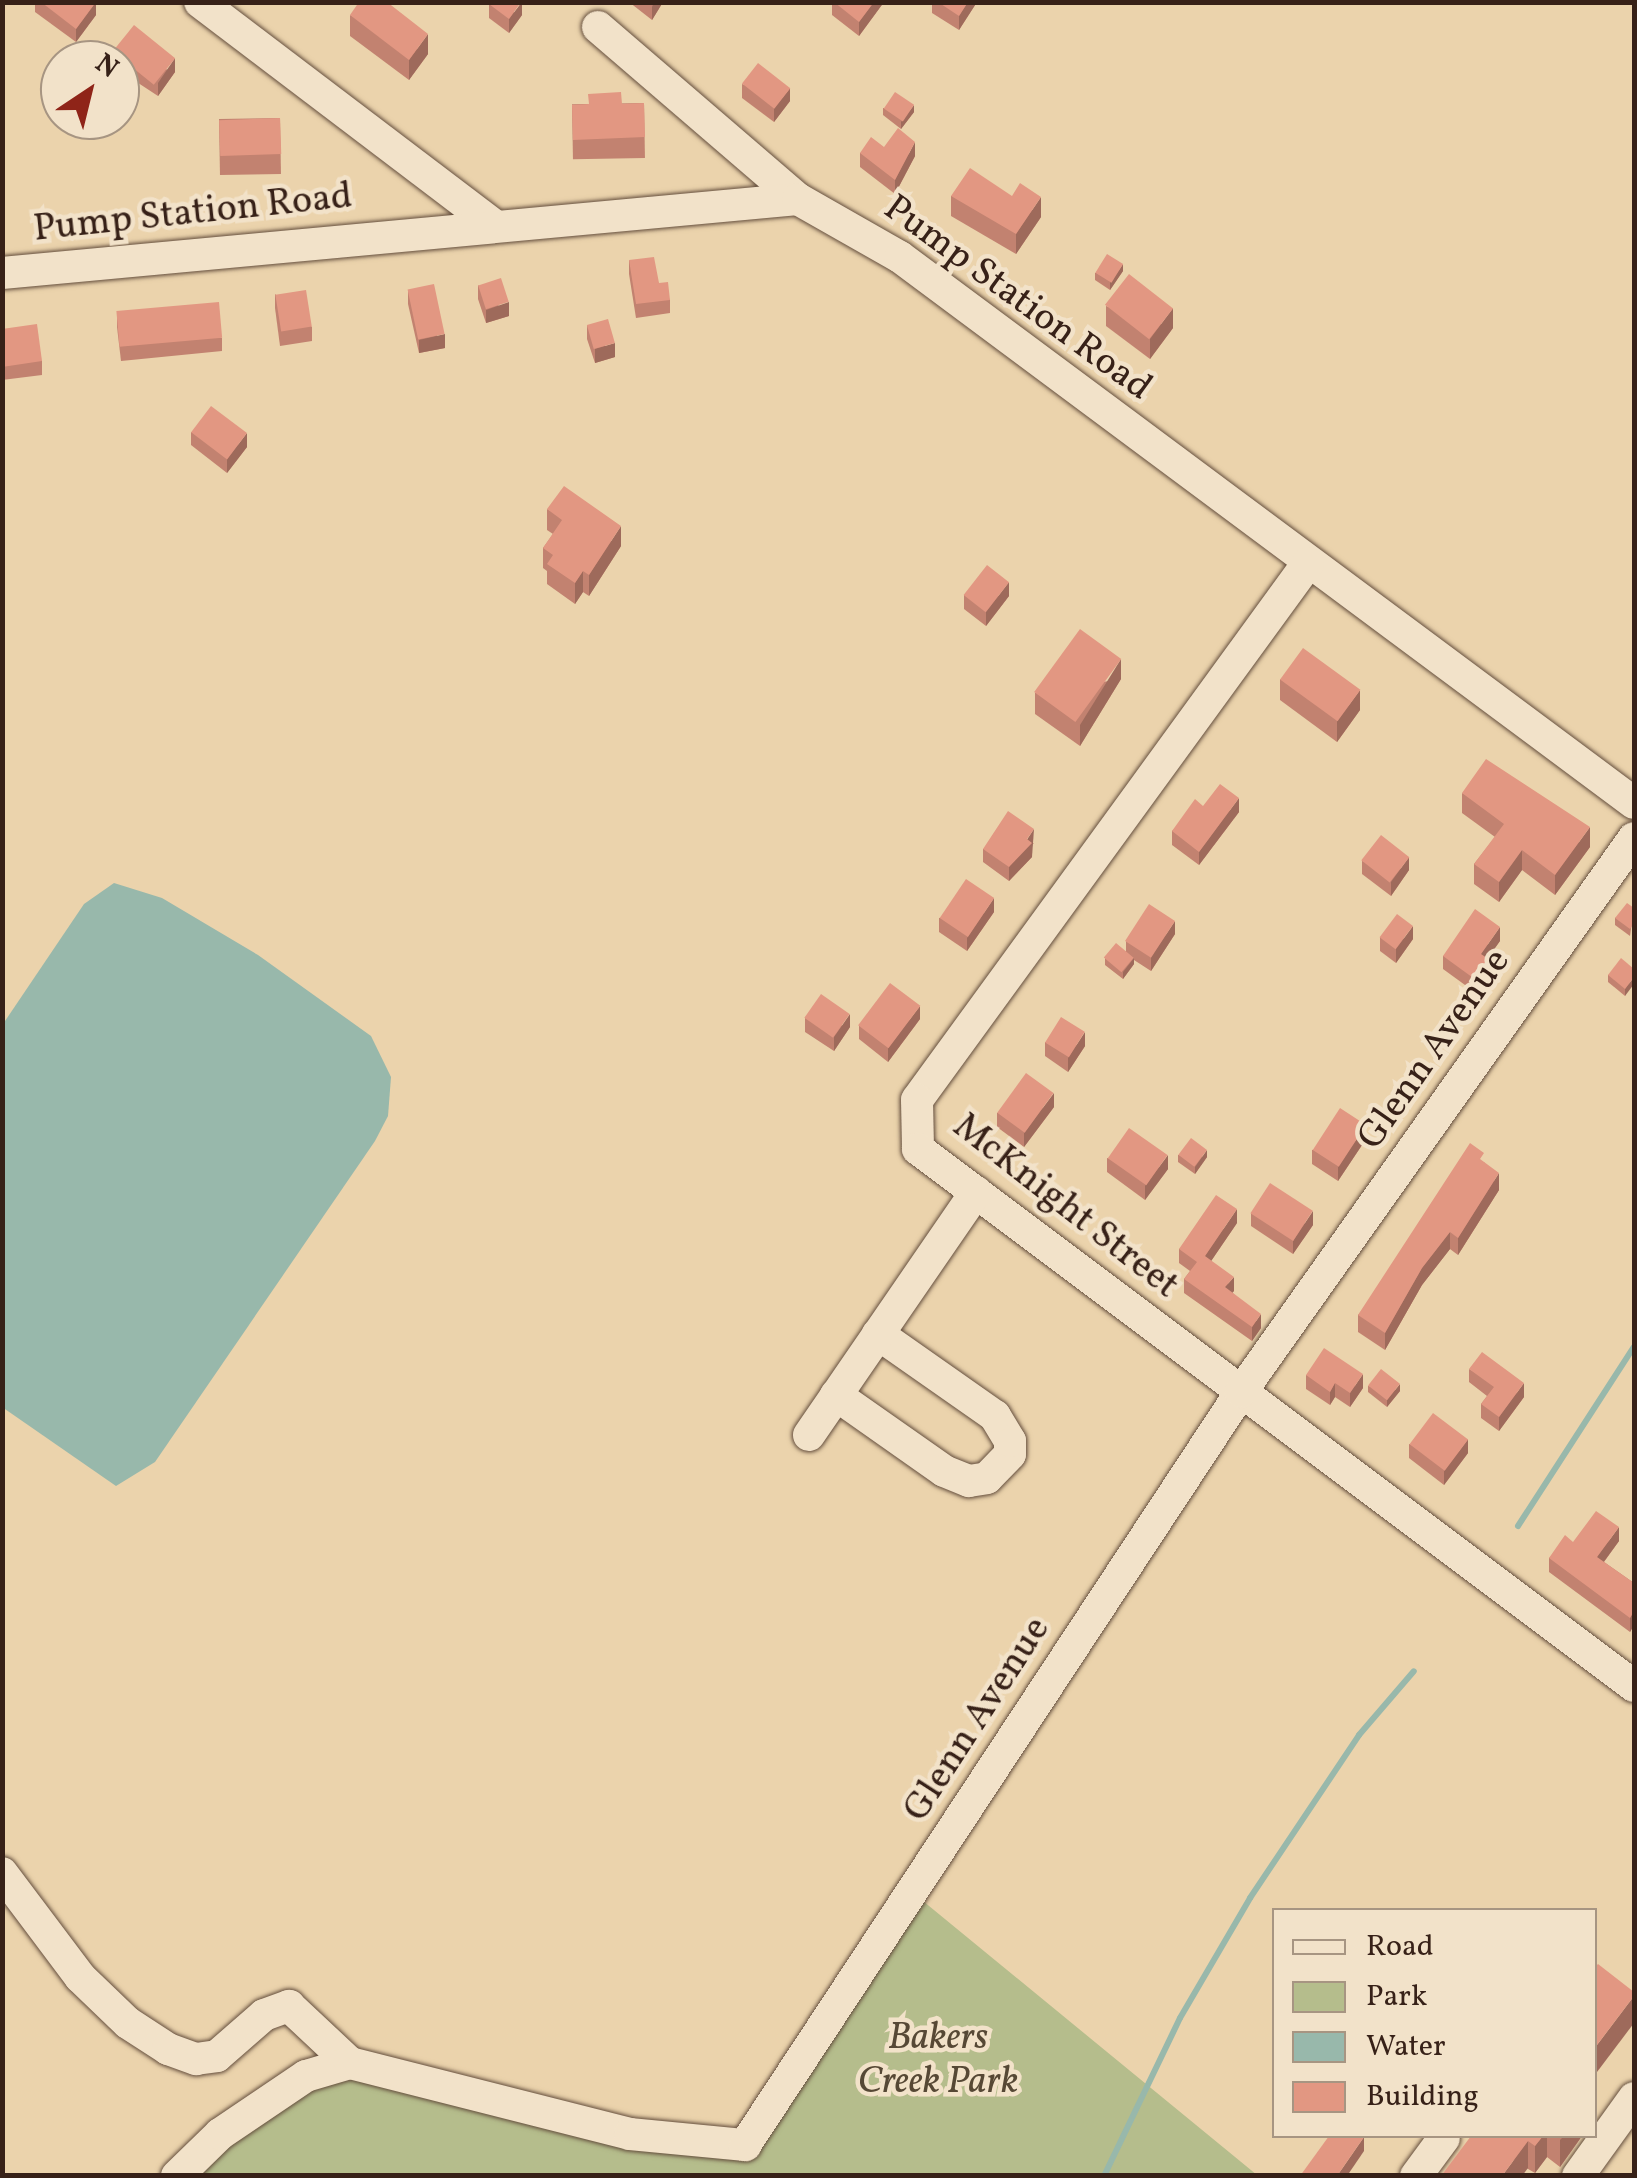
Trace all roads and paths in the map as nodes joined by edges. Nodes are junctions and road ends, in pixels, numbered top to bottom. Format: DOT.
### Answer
graph roads {
  1 [pos="200,2"];
  2 [pos="598,27"];
  3 [pos="798,198"];
  4 [pos="494,225"];
  5 [pos="2,273"];
  6 [pos="1308,563"];
  7 [pos="1634,803"];
  8 [pos="1634,838"];
  9 [pos="976,1192"];
  10 [pos="878,1334"];
  11 [pos="1242,1392"];
  12 [pos="836,1395"];
  13 [pos="808,1434"];
  14 [pos="1634,1686"];
  15 [pos="2,1872"];
  16 [pos="350,2064"];
  17 [pos="1634,2098"];
  18 [pos="1444,2138"];
  19 [pos="177,2176"];
  20 [pos="1416,2176"];
  21 [pos="1578,2176"];
  1 -- 4 [label="street"];
  2 -- 3 [label="street"];
  3 -- 4 [label="street, Pump Station Road"];
  3 -- 6 [label="street, Pump Station Road"];
  4 -- 5 [label="street, Pump Station Road"];
  6 -- 7 [label="street, Pump Station Road"];
  6 -- 9 [label="street, McKnight Street"];
  8 -- 11 [label="street, Glenn Avenue"];
  9 -- 10 [label="street"];
  9 -- 11 [label="street, McKnight Street"];
  10 -- 12 [label="street"];
  10 -- 12 [label="street"];
  11 -- 14 [label="street, McKnight Street"];
  11 -- 16 [label="street, Glenn Avenue"];
  12 -- 13 [label="street"];
  15 -- 16 [label="street"];
  16 -- 19 [label="street"];
  17 -- 21 [label="street"];
  18 -- 20 [label="street"];
}
